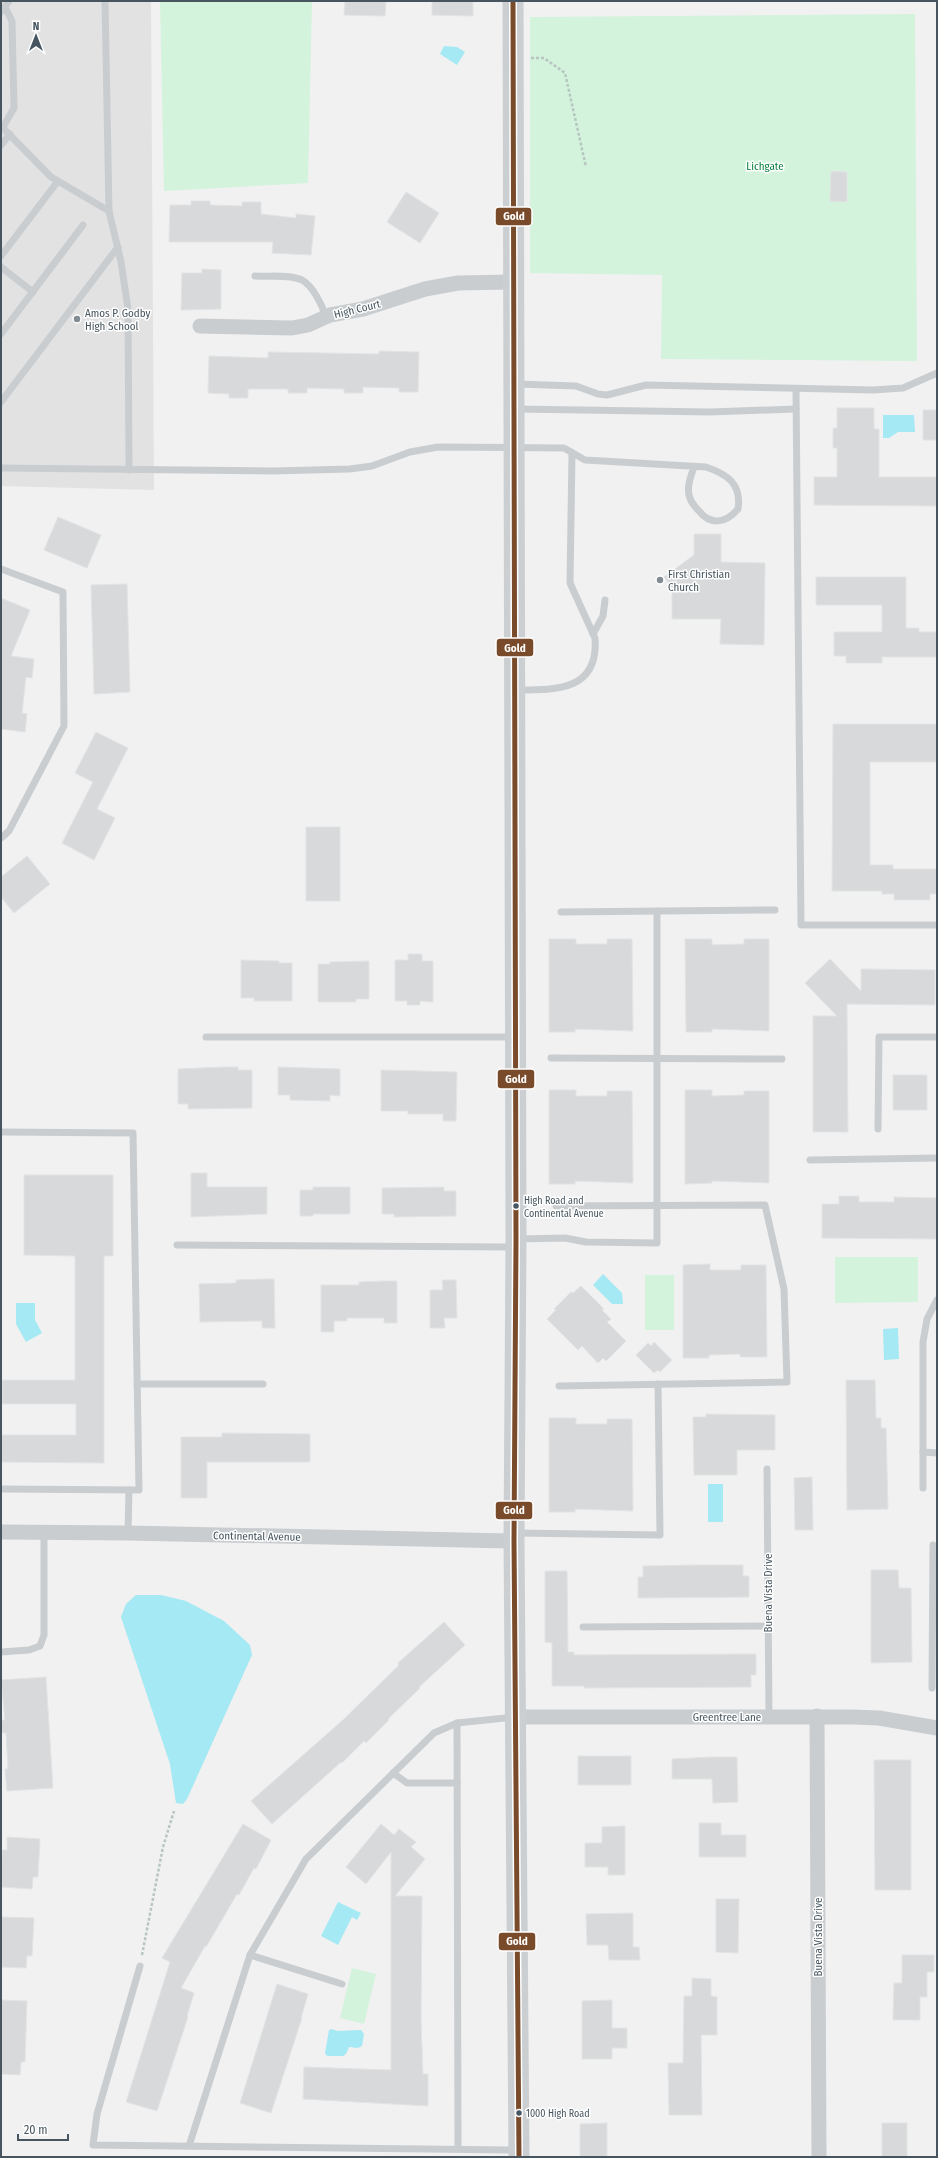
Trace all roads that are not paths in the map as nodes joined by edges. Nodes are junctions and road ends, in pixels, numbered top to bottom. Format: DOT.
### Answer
graph roads {
  1 [pos="104,1"];
  2 [pos="513,1"];
  3 [pos="5,7"];
  4 [pos="2,127"];
  5 [pos="10,134"];
  6 [pos="1,145"];
  7 [pos="58,181"];
  8 [pos="109,211"];
  9 [pos="83,225"];
  10 [pos="118,247"];
  11 [pos="1,256"];
  12 [pos="1,267"];
  13 [pos="255,276"];
  14 [pos="514,282"];
  15 [pos="33,292"];
  16 [pos="326,317"];
  17 [pos="200,326"];
  18 [pos="1,334"];
  19 [pos="937,374"];
  20 [pos="514,384"];
  21 [pos="796,389"];
  22 [pos="1,402"];
  23 [pos="514,409"];
  24 [pos="796,409"];
  25 [pos="514,447"];
  26 [pos="572,453"];
  27 [pos="694,467"];
  28 [pos="1,468"];
  29 [pos="129,470"];
  30 [pos="1,569"];
  31 [pos="604,600"];
  32 [pos="593,634"];
  33 [pos="515,690"];
  34 [pos="1,838"];
  35 [pos="775,910"];
  36 [pos="657,911"];
  37 [pos="561,912"];
  38 [pos="937,925"];
  39 [pos="206,1037"];
  40 [pos="516,1037"];
  41 [pos="937,1037"];
  42 [pos="551,1058"];
  43 [pos="657,1059"];
  44 [pos="782,1059"];
  45 [pos="878,1128"];
  46 [pos="1,1132"];
  47 [pos="937,1158"];
  48 [pos="810,1160"];
  49 [pos="657,1205"];
  50 [pos="556,1206"];
  51 [pos="516,1243"];
  52 [pos="177,1245"];
  53 [pos="937,1300"];
  54 [pos="138,1384"];
  55 [pos="263,1384"];
  56 [pos="658,1384"];
  57 [pos="560,1386"];
  58 [pos="923,1452"];
  59 [pos="937,1453"];
  60 [pos="767,1469"];
  61 [pos="923,1488"];
  62 [pos="1,1490"];
  63 [pos="129,1490"];
  64 [pos="1,1532"];
  65 [pos="44,1533"];
  66 [pos="128,1533"];
  67 [pos="514,1537"];
  68 [pos="934,1545"];
  69 [pos="583,1626"];
  70 [pos="768,1626"];
  71 [pos="935,1643"];
  72 [pos="1,1652"];
  73 [pos="932,1688"];
  74 [pos="817,1716"];
  75 [pos="516,1717"];
  76 [pos="768,1717"];
  77 [pos="457,1723"];
  78 [pos="937,1728"];
  79 [pos="393,1773"];
  80 [pos="458,1783"];
  81 [pos="250,1954"];
  82 [pos="140,1966"];
  83 [pos="342,1984"];
  84 [pos="189,2146"];
  85 [pos="458,2149"];
  86 [pos="519,2153"];
  87 [pos="819,2157"];
  1 -- 8 [label="lane"];
  2 -- 14 [label="street"];
  3 -- 4 [label="lane"];
  4 -- 5 [label="lane"];
  5 -- 6 [label="lane"];
  5 -- 7 [label="lane"];
  7 -- 8 [label="lane"];
  7 -- 11 [label="lane"];
  8 -- 10 [label="lane"];
  9 -- 15 [label="lane"];
  10 -- 22 [label="lane"];
  10 -- 29 [label="lane"];
  12 -- 15 [label="lane"];
  13 -- 16 [label="lane"];
  14 -- 16 [label="street, High Court"];
  14 -- 20 [label="street"];
  15 -- 18 [label="lane"];
  16 -- 17 [label="street, High Court"];
  19 -- 21 [label="lane"];
  20 -- 21 [label="lane"];
  20 -- 23 [label="street"];
  21 -- 24 [label="lane"];
  23 -- 24 [label="lane"];
  23 -- 25 [label="street"];
  24 -- 38 [label="lane"];
  25 -- 26 [label="lane"];
  25 -- 29 [label="lane"];
  25 -- 33 [label="street"];
  26 -- 27 [label="lane"];
  26 -- 32 [label="lane"];
  27 -- 27 [label="lane"];
  28 -- 29 [label="lane"];
  30 -- 34 [label="lane"];
  31 -- 32 [label="lane"];
  32 -- 33 [label="lane"];
  33 -- 40 [label="street"];
  35 -- 36 [label="lane"];
  36 -- 37 [label="lane"];
  36 -- 43 [label="lane"];
  39 -- 40 [label="lane"];
  40 -- 51 [label="street"];
  41 -- 45 [label="lane"];
  42 -- 43 [label="lane"];
  43 -- 44 [label="lane"];
  43 -- 49 [label="lane"];
  46 -- 54 [label="lane"];
  47 -- 48 [label="lane"];
  49 -- 50 [label="lane"];
  49 -- 51 [label="lane"];
  49 -- 56 [label="lane"];
  51 -- 52 [label="lane"];
  51 -- 67 [label="street"];
  53 -- 58 [label="lane"];
  54 -- 55 [label="lane"];
  54 -- 63 [label="lane"];
  56 -- 57 [label="lane"];
  56 -- 67 [label="lane"];
  58 -- 59 [label="lane"];
  58 -- 61 [label="lane"];
  60 -- 70 [label="lane, Buena Vista Drive"];
  62 -- 63 [label="lane"];
  63 -- 66 [label="lane"];
  64 -- 65 [label="street, Continental Avenue"];
  65 -- 66 [label="street, Continental Avenue"];
  65 -- 72 [label="lane"];
  66 -- 67 [label="street, Continental Avenue"];
  67 -- 75 [label="street"];
  68 -- 71 [label="lane"];
  69 -- 70 [label="lane"];
  70 -- 76 [label="lane, Buena Vista Drive"];
  71 -- 73 [label="lane"];
  74 -- 76 [label="street, Greentree Lane"];
  74 -- 78 [label="street, Greentree Lane"];
  74 -- 87 [label="street, Buena Vista Drive"];
  75 -- 76 [label="street, Greentree Lane"];
  75 -- 77 [label="lane"];
  75 -- 86 [label="street"];
  77 -- 79 [label="lane"];
  77 -- 80 [label="lane"];
  79 -- 80 [label="lane"];
  79 -- 81 [label="lane"];
  80 -- 85 [label="lane"];
  81 -- 83 [label="lane"];
  81 -- 84 [label="lane"];
  82 -- 84 [label="lane"];
  84 -- 85 [label="lane"];
  85 -- 86 [label="lane"];
}
